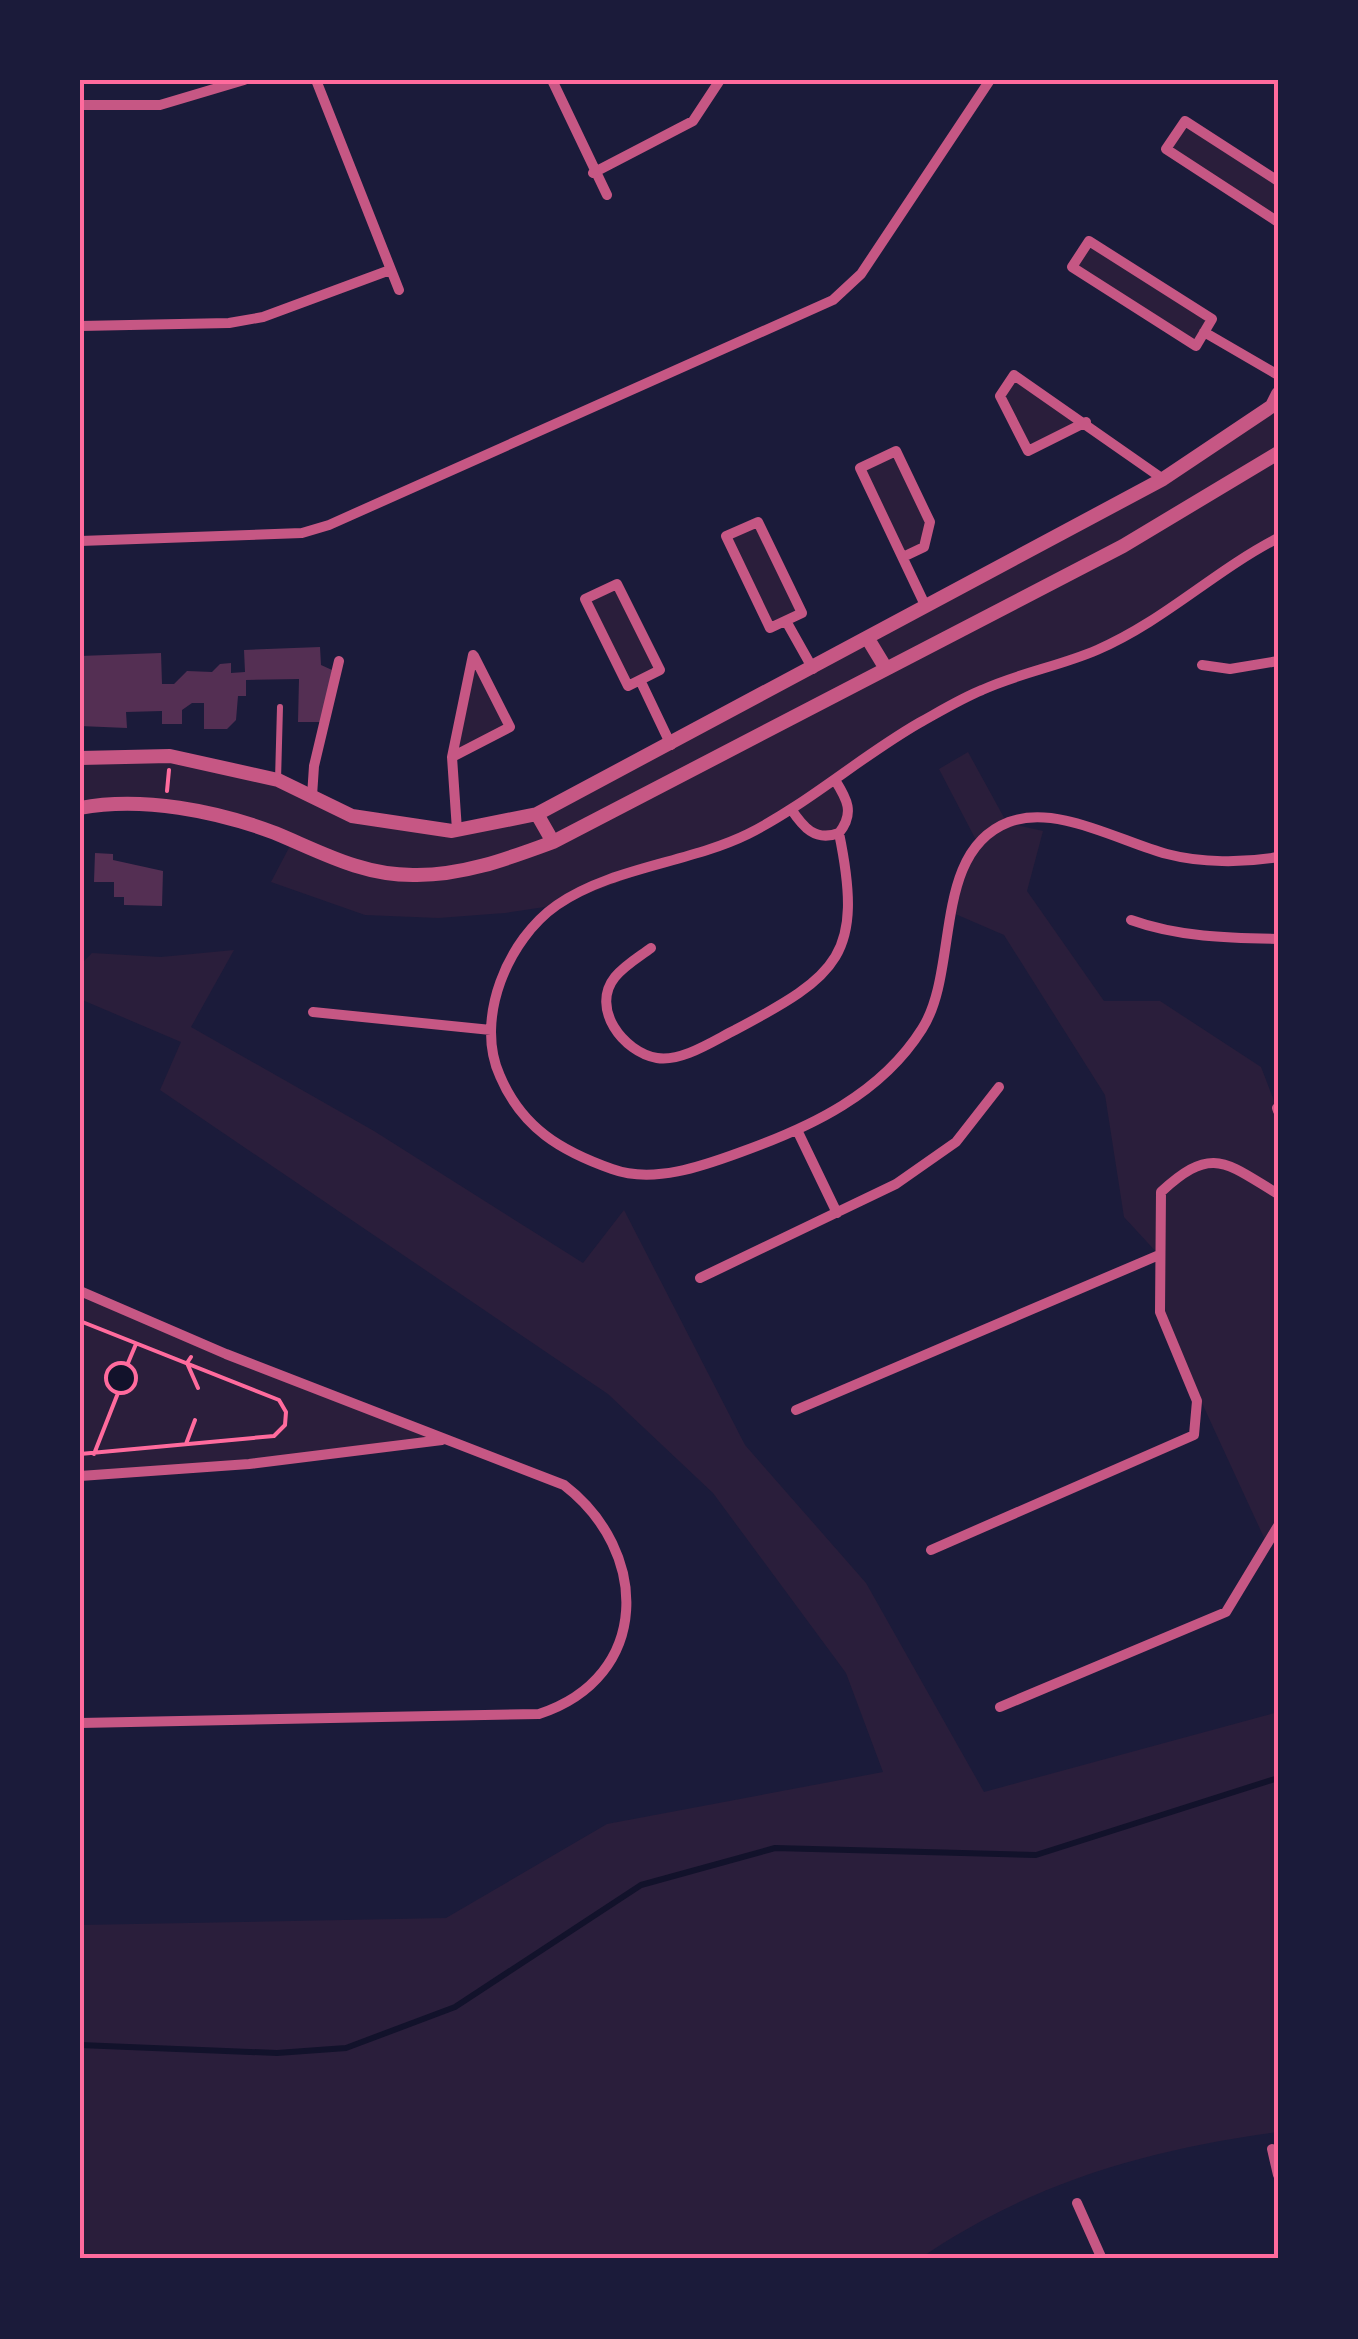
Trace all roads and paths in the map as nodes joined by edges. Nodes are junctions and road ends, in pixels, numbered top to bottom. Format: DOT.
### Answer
graph roads {
  1 [pos="244,80"];
  2 [pos="316,80"];
  3 [pos="552,80"];
  4 [pos="720,80"];
  5 [pos="990,80"];
  6 [pos="80,105"];
  7 [pos="592,174"];
  8 [pos="1278,181"];
  9 [pos="607,195"];
  10 [pos="1278,222"];
  11 [pos="390,270"];
  12 [pos="398,290"];
  13 [pos="80,326"];
  14 [pos="1204,332"];
  15 [pos="1278,375"];
  16 [pos="1278,394"];
  17 [pos="1086,422"];
  18 [pos="1278,453"];
  19 [pos="1163,479"];
  20 [pos="1278,538"];
  21 [pos="80,541"];
  22 [pos="903,557"];
  23 [pos="926,607"];
  24 [pos="786,621"];
  25 [pos="868,639"];
  26 [pos="1278,660"];
  27 [pos="340,661"];
  28 [pos="1202,664"];
  29 [pos="885,667"];
  30 [pos="812,669"];
  31 [pos="640,680"];
  32 [pos="280,707"];
  33 [pos="672,745"];
  34 [pos="170,756"];
  35 [pos="452,756"];
  36 [pos="80,758"];
  37 [pos="278,780"];
  38 [pos="836,780"];
  39 [pos="312,796"];
  40 [pos="166,806"];
  41 [pos="80,808"];
  42 [pos="791,809"];
  43 [pos="537,814"];
  44 [pos="457,830"];
  45 [pos="839,833"];
  46 [pos="553,842"];
  47 [pos="1278,857"];
  48 [pos="1131,920"];
  49 [pos="1278,939"];
  50 [pos="651,948"];
  51 [pos="312,1012"];
  52 [pos="491,1030"];
  53 [pos="1000,1087"];
  54 [pos="797,1130"];
  55 [pos="1278,1194"];
  56 [pos="837,1213"];
  57 [pos="1159,1255"];
  58 [pos="700,1278"];
  59 [pos="80,1291"];
  60 [pos="80,1321"];
  61 [pos="136,1343"];
  62 [pos="128,1362"];
  63 [pos="187,1363"];
  64 [pos="198,1388"];
  65 [pos="118,1393"];
  66 [pos="796,1410"];
  67 [pos="195,1420"];
  68 [pos="446,1439"];
  69 [pos="186,1444"];
  70 [pos="94,1452"];
  71 [pos="80,1454"];
  72 [pos="80,1476"];
  73 [pos="1278,1526"];
  74 [pos="931,1550"];
  75 [pos="1000,1707"];
  76 [pos="80,1723"];
  77 [pos="1272,2149"];
  78 [pos="1278,2175"];
  79 [pos="1077,2203"];
  80 [pos="1102,2259"];
  1 -- 6 [label="street"];
  2 -- 11 [label="street"];
  3 -- 7 [label="street"];
  4 -- 7 [label="street"];
  5 -- 21 [label="street"];
  7 -- 9 [label="street"];
  8 -- 10 [label="street"];
  11 -- 12 [label="street"];
  11 -- 13 [label="street"];
  14 -- 14 [label="street"];
  14 -- 15 [label="street"];
  16 -- 19 [label="street"];
  17 -- 17 [label="street"];
  17 -- 19 [label="street"];
  18 -- 29 [label="street"];
  19 -- 23 [label="street"];
  20 -- 38 [label="street"];
  22 -- 22 [label="street"];
  22 -- 23 [label="street"];
  23 -- 25 [label="street"];
  24 -- 24 [label="street"];
  24 -- 30 [label="street"];
  25 -- 29 [label="street"];
  25 -- 30 [label="street"];
  26 -- 28 [label="street"];
  27 -- 39 [label="street"];
  29 -- 46 [label="street"];
  30 -- 33 [label="street"];
  31 -- 31 [label="street"];
  31 -- 33 [label="street"];
  32 -- 37 [label="lane"];
  33 -- 43 [label="street"];
  34 -- 36 [label="street"];
  34 -- 37 [label="street"];
  34 -- 40 [label="path"];
  35 -- 35 [label="street"];
  35 -- 44 [label="street"];
  37 -- 39 [label="street"];
  38 -- 42 [label="street"];
  38 -- 45 [label="street"];
  39 -- 44 [label="street"];
  40 -- 41 [label="street"];
  40 -- 46 [label="street"];
  42 -- 45 [label="street"];
  42 -- 52 [label="street"];
  43 -- 44 [label="street"];
  43 -- 46 [label="street"];
  45 -- 50 [label="street"];
  47 -- 54 [label="street"];
  48 -- 49 [label="street"];
  51 -- 52 [label="street"];
  52 -- 54 [label="street"];
  53 -- 56 [label="street"];
  54 -- 56 [label="street"];
  55 -- 57 [label="street"];
  56 -- 58 [label="street"];
  57 -- 66 [label="street"];
  57 -- 74 [label="street"];
  59 -- 68 [label="street"];
  60 -- 61 [label="path"];
  61 -- 62 [label="path"];
  61 -- 63 [label="path"];
  62 -- 65 [label="path"];
  62 -- 65 [label="path"];
  63 -- 64 [label="path"];
  63 -- 69 [label="path"];
  65 -- 70 [label="path"];
  67 -- 69 [label="path"];
  68 -- 72 [label="street"];
  68 -- 76 [label="street"];
  69 -- 70 [label="path"];
  70 -- 71 [label="path"];
  73 -- 75 [label="street"];
  77 -- 78 [label="street"];
  79 -- 80 [label="street"];
}
